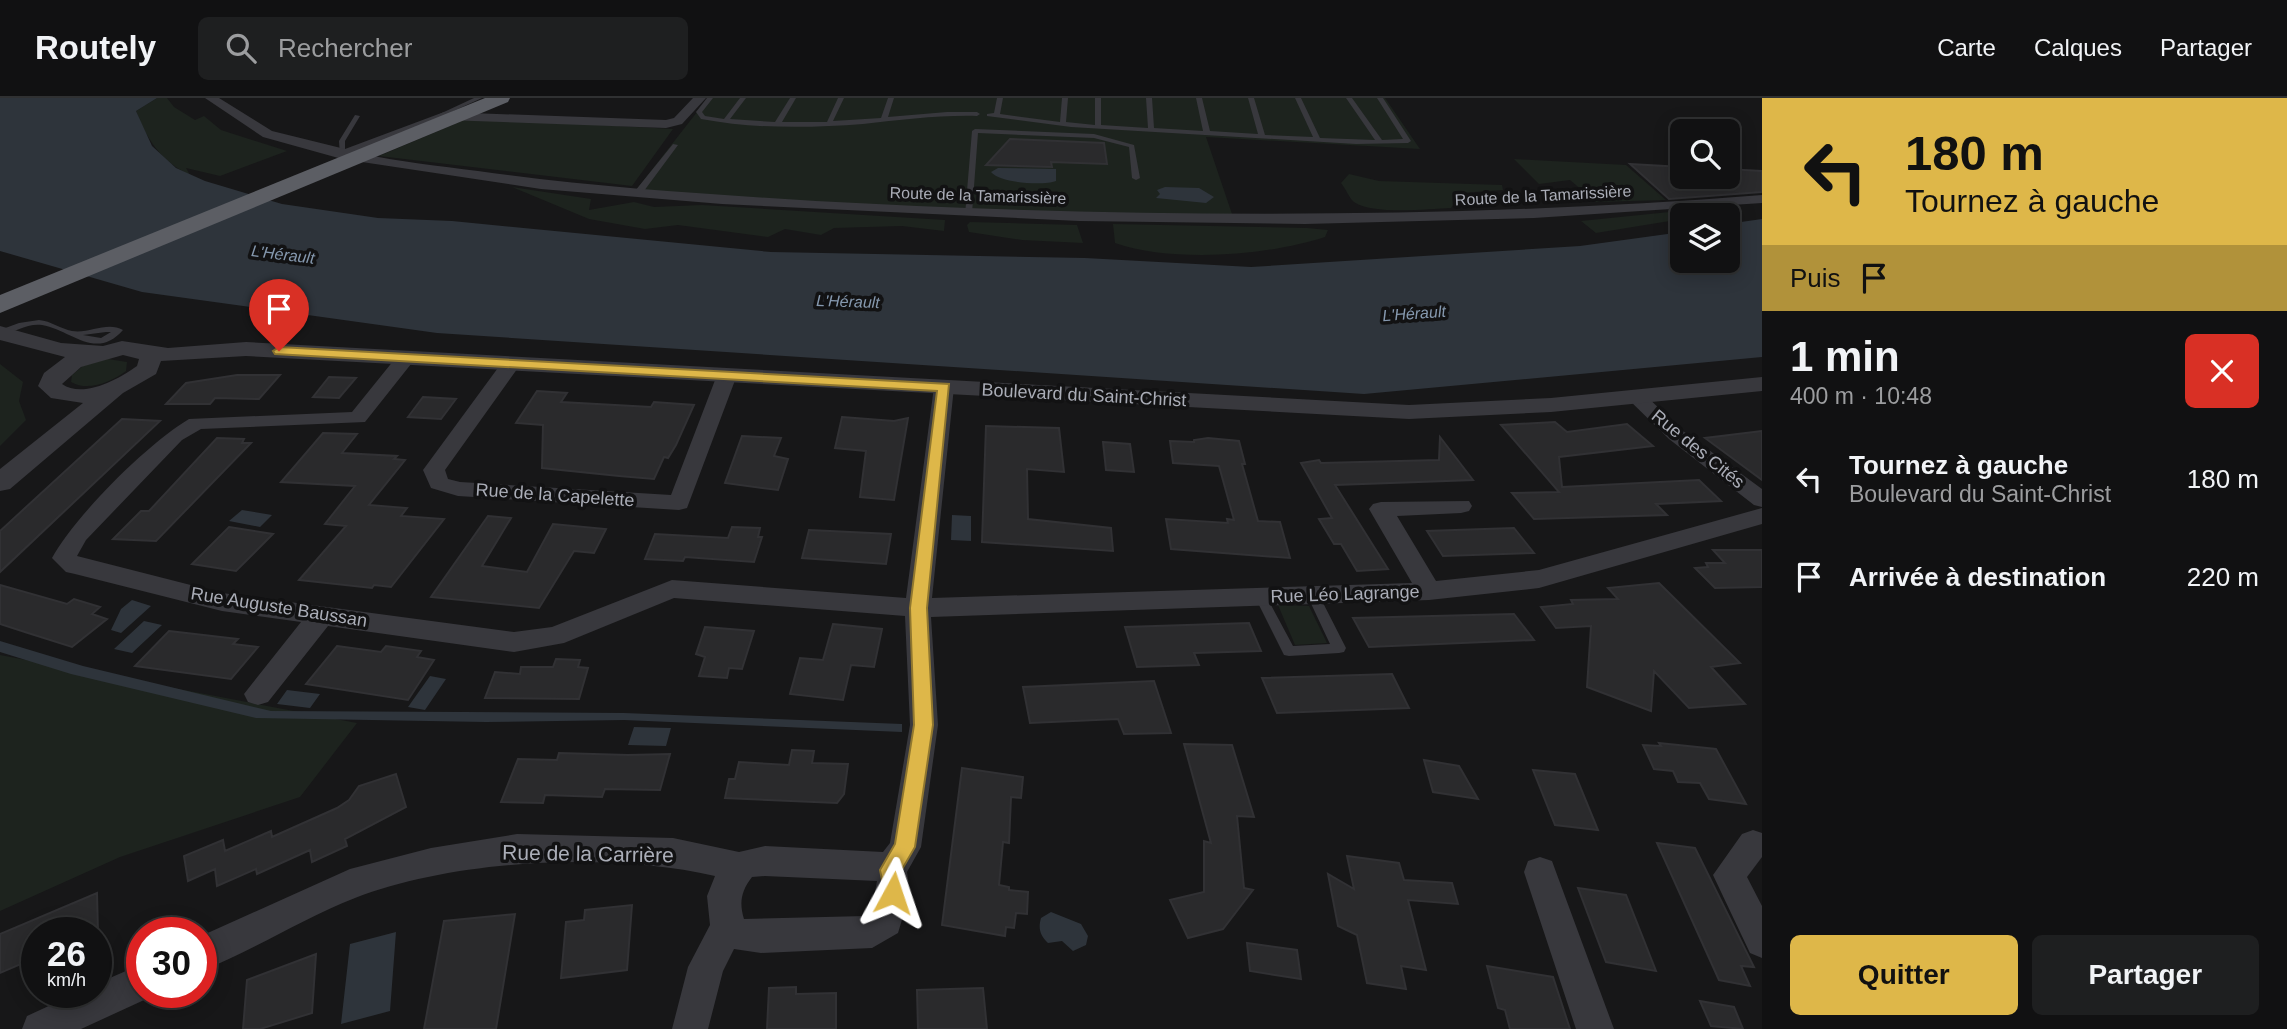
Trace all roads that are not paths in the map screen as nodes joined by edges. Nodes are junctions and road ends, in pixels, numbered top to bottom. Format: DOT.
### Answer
graph roads {
  1 [pos="211,98"];
  2 [pos="479,98"];
  3 [pos="501,98"];
  4 [pos="700,98"];
  5 [pos="710,98"];
  6 [pos="743,98"];
  7 [pos="793,98"];
  8 [pos="841,98"];
  9 [pos="891,98"];
  10 [pos="999,98"];
  11 [pos="1065,98"];
  12 [pos="1098,98"];
  13 [pos="1149,98"];
  14 [pos="1199,98"];
  15 [pos="1251,98"];
  16 [pos="1298,98"];
  17 [pos="1349,98"];
  18 [pos="1380,98"];
  19 [pos="977,114"];
  20 [pos="997,115"];
  21 [pos="357,116"];
  22 [pos="430,119"];
  23 [pos="884,119"];
  24 [pos="726,121"];
  25 [pos="778,123"];
  26 [pos="830,123"];
  27 [pos="1063,123"];
  28 [pos="1098,126"];
  29 [pos="1151,130"];
  30 [pos="975,131"];
  31 [pos="1207,133"];
  32 [pos="1262,136"];
  33 [pos="1317,139"];
  34 [pos="1380,142"];
  35 [pos="675,145"];
  36 [pos="342,155"];
  37 [pos="1136,178"];
  38 [pos="638,193"];
  39 [pos="1762,198"];
  40 [pos="968,213"];
  41 [pos="0,305"];
  42 [pos="70,334"];
  43 [pos="0,336"];
  44 [pos="106,350"];
  45 [pos="279,351"];
  46 [pos="146,352"];
  47 [pos="405,359"];
  48 [pos="510,365"];
  49 [pos="727,375"];
  50 [pos="126,384"];
  51 [pos="1762,384"];
  52 [pos="54,385"];
  53 [pos="944,387"];
  54 [pos="1636,397"];
  55 [pos="29,457"];
  56 [pos="0,483"];
  57 [pos="1762,500"];
  58 [pos="1461,506"];
  59 [pos="1762,516"];
  60 [pos="1429,591"];
  61 [pos="1313,595"];
  62 [pos="1261,597"];
  63 [pos="918,608"];
  64 [pos="322,615"];
  65 [pos="258,694"];
  66 [pos="1753,844"];
  67 [pos="740,867"];
  68 [pos="890,870"];
  69 [pos="1540,872"];
  70 [pos="727,927"];
  71 [pos="1762,941"];
  72 [pos="217,946"];
  73 [pos="126,989"];
  74 [pos="40,1029"];
  75 [pos="690,1029"];
  76 [pos="1595,1029"];
  1 -- 36 [label="street, Route de la Tamarissière"];
  2 -- 22 [label="lane"];
  3 -- 41 [label="highway"];
  4 -- 22 [label="street"];
  5 -- 24 [label="lane"];
  6 -- 24 [label="lane"];
  7 -- 25 [label="lane"];
  8 -- 26 [label="lane"];
  9 -- 23 [label="lane"];
  10 -- 20 [label="lane"];
  11 -- 27 [label="lane"];
  12 -- 28 [label="lane"];
  13 -- 29 [label="lane"];
  14 -- 31 [label="lane"];
  15 -- 32 [label="lane"];
  16 -- 33 [label="lane"];
  17 -- 34 [label="lane"];
  18 -- 34 [label="lane"];
  19 -- 20 [label="lane"];
  19 -- 23 [label="lane"];
  19 -- 30 [label="lane"];
  20 -- 27 [label="lane"];
  21 -- 36 [label="lane"];
  22 -- 36 [label="street"];
  23 -- 26 [label="lane"];
  24 -- 25 [label="lane"];
  25 -- 26 [label="lane"];
  27 -- 28 [label="lane"];
  28 -- 29 [label="lane"];
  29 -- 31 [label="lane"];
  30 -- 37 [label="lane"];
  30 -- 40 [label="lane"];
  31 -- 32 [label="lane"];
  32 -- 33 [label="lane"];
  33 -- 34 [label="lane"];
  35 -- 38 [label="lane"];
  36 -- 38 [label="street, Route de la Tamarissière"];
  38 -- 40 [label="street, Route de la Tamarissière"];
  39 -- 40 [label="street, Route de la Tamarissière"];
  42 -- 43 [label="lane"];
  43 -- 44 [label="street"];
  43 -- 52 [label="street"];
  44 -- 46 [label="street, Boulevard du Saint-Christ"];
  44 -- 52 [label="street"];
  45 -- 46 [label="street, Boulevard du Saint-Christ"];
  45 -- 47 [label="street, Boulevard du Saint-Christ"];
  45 -- 50 [label="street, Boulevard du Saint-Christ"];
  46 -- 50 [label="street"];
  47 -- 48 [label="street, Boulevard du Saint-Christ"];
  47 -- 64 [label="street, Rue Auguste Baussan"];
  48 -- 49 [label="street, Boulevard du Saint-Christ"];
  48 -- 49 [label="street, Rue de la Capelette"];
  49 -- 53 [label="street, Boulevard du Saint-Christ"];
  50 -- 52 [label="street, Boulevard du Saint-Christ"];
  50 -- 55 [label="street"];
  51 -- 54 [label="street, Boulevard du Saint-Christ"];
  52 -- 55 [label="street"];
  53 -- 54 [label="street, Boulevard du Saint-Christ"];
  53 -- 63 [label="street"];
  54 -- 57 [label="street, Rue des Cités"];
  55 -- 56 [label="street"];
  58 -- 60 [label="street"];
  59 -- 60 [label="street, Rue Léo Lagrange"];
  60 -- 61 [label="street, Rue Léo Lagrange"];
  61 -- 62 [label="street, Rue Léo Lagrange"];
  61 -- 62 [label="lane"];
  62 -- 63 [label="street, Rue Léo Lagrange"];
  63 -- 64 [label="street, Rue Auguste Baussan"];
  63 -- 68 [label="street"];
  64 -- 65 [label="street"];
  66 -- 71 [label="street"];
  67 -- 68 [label="street"];
  67 -- 70 [label="street"];
  67 -- 72 [label="street, Rue de la Carrière"];
  68 -- 70 [label="street"];
  69 -- 76 [label="street"];
  70 -- 75 [label="street"];
  73 -- 74 [label="street"];
}
